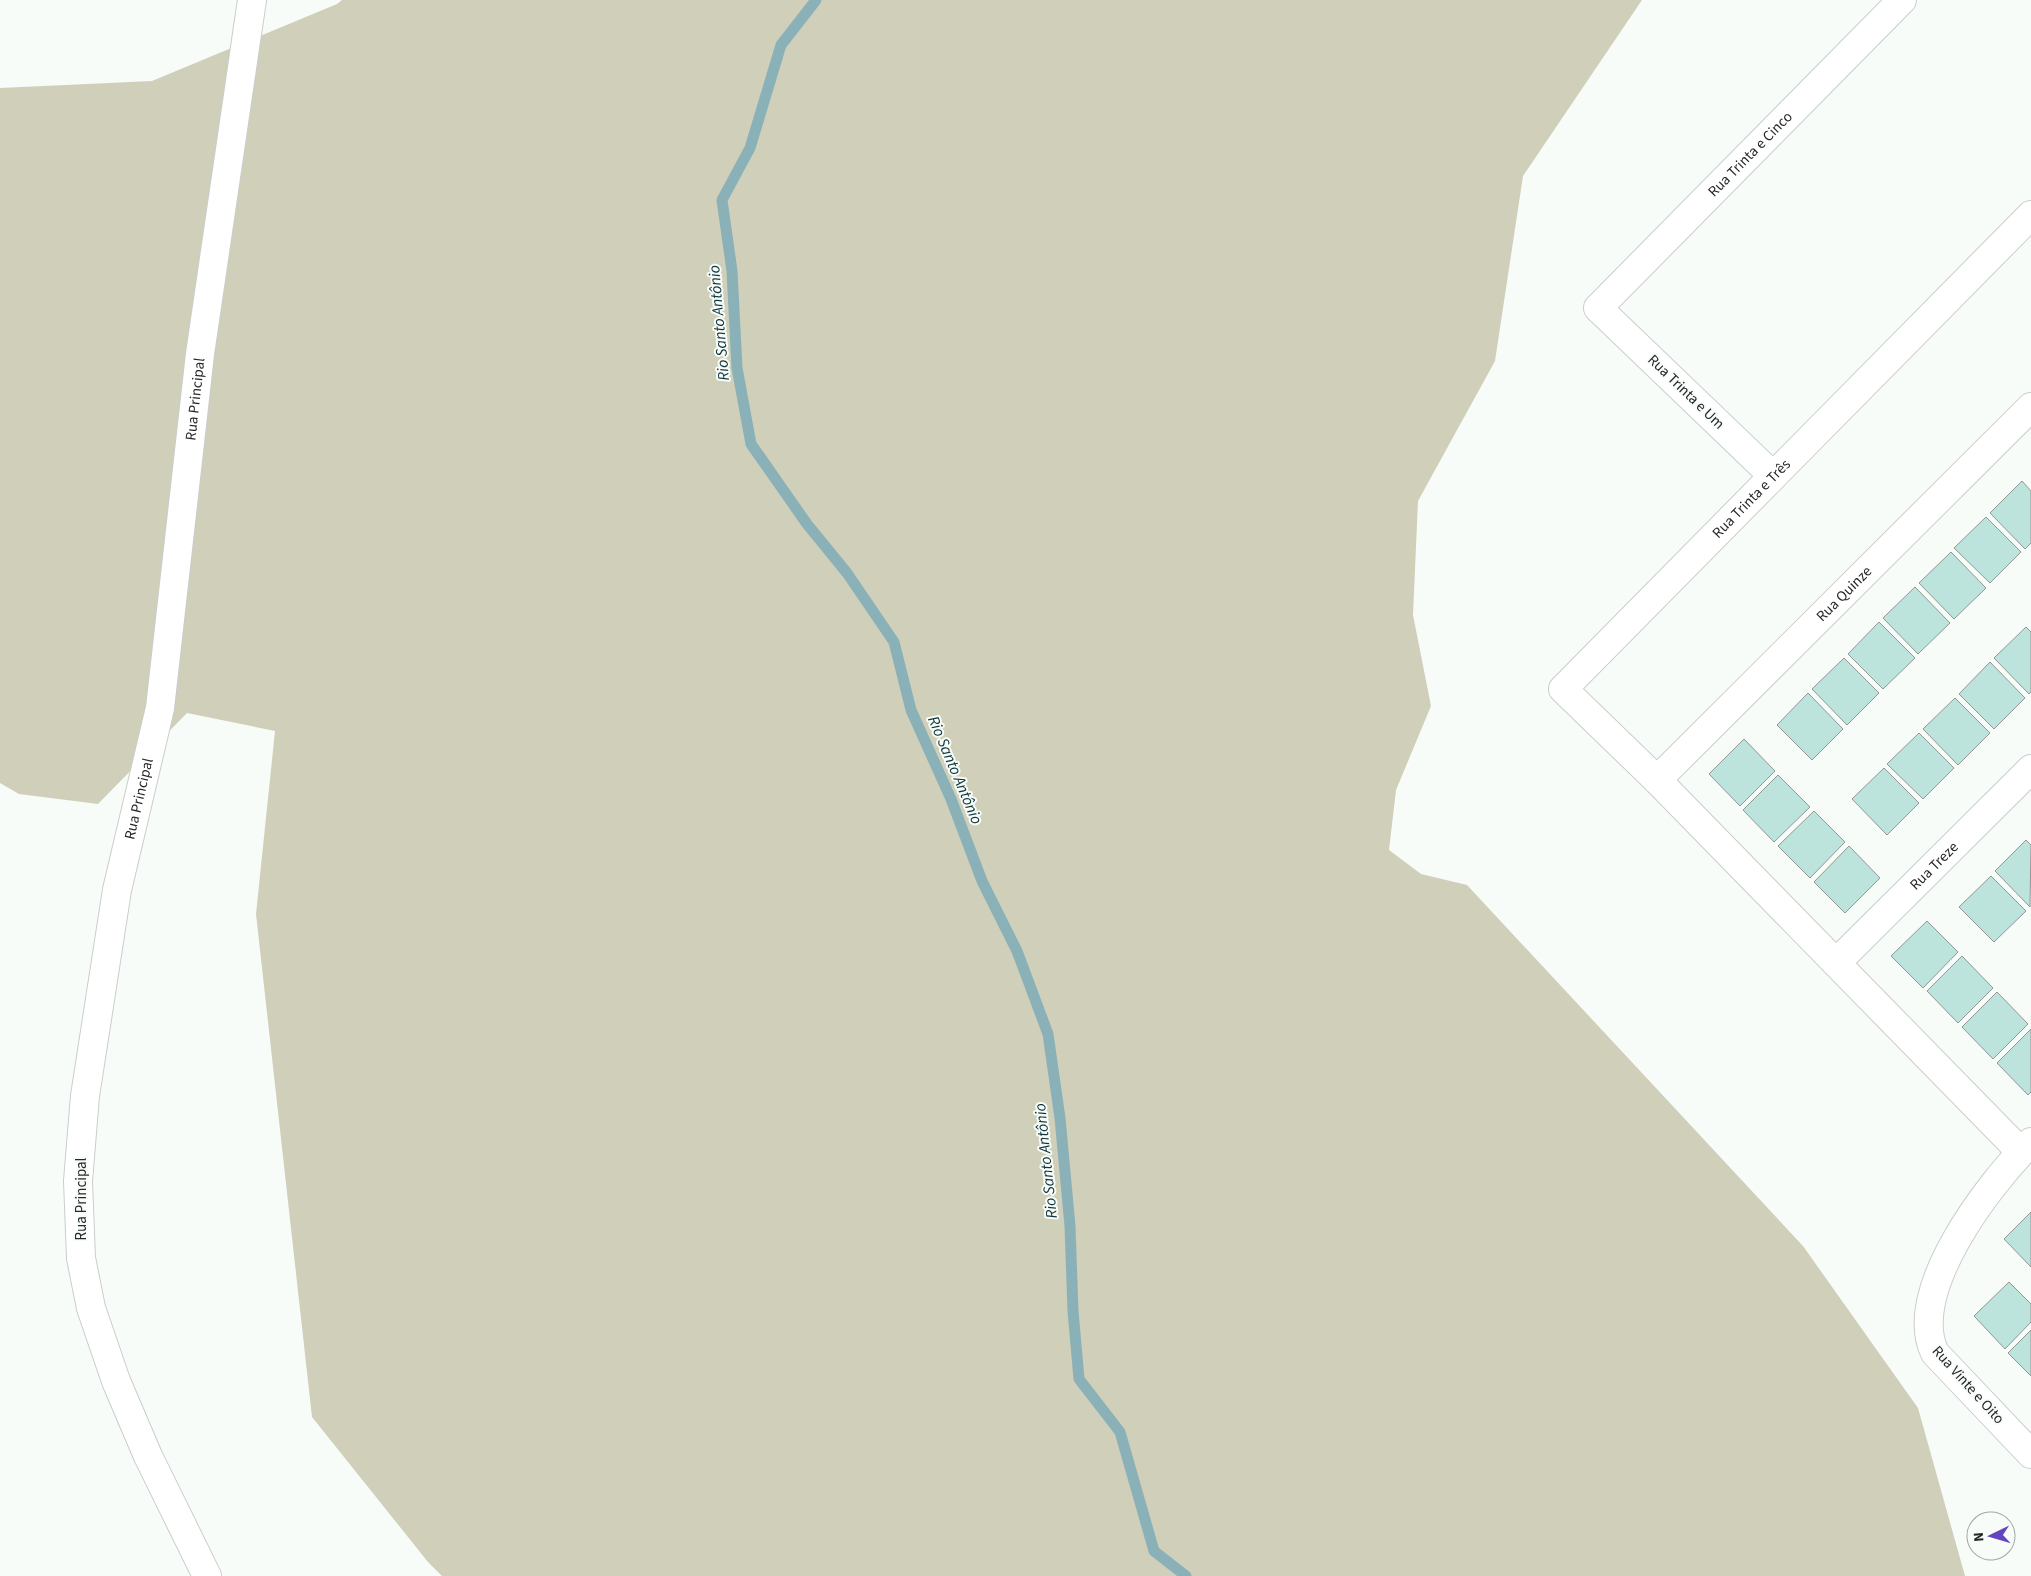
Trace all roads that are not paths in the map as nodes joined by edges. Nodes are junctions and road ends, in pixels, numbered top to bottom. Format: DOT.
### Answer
graph roads {
  1 [pos="252,0"];
  2 [pos="1902,0"];
  3 [pos="2031,215"];
  4 [pos="1598,308"];
  5 [pos="2031,407"];
  6 [pos="1773,476"];
  7 [pos="2031,769"];
  8 [pos="1656,780"];
  9 [pos="1836,963"];
  10 [pos="2026,1147"];
  11 [pos="2031,1454"];
  12 [pos="207,1576"];
  1 -- 12 [label="street, Rua Principal"];
  2 -- 4 [label="street, Rua Trinta e Cinco"];
  3 -- 6 [label="street, Rua Trinta e Três"];
  4 -- 6 [label="street, Rua Trinta e Um"];
  5 -- 8 [label="street, Rua Quinze"];
  6 -- 8 [label="street, Rua Trinta e Três"];
  7 -- 9 [label="street, Rua Treze"];
  8 -- 9 [label="street"];
  9 -- 10 [label="street"];
  10 -- 11 [label="street, Rua Vinte e Oito"];
}
